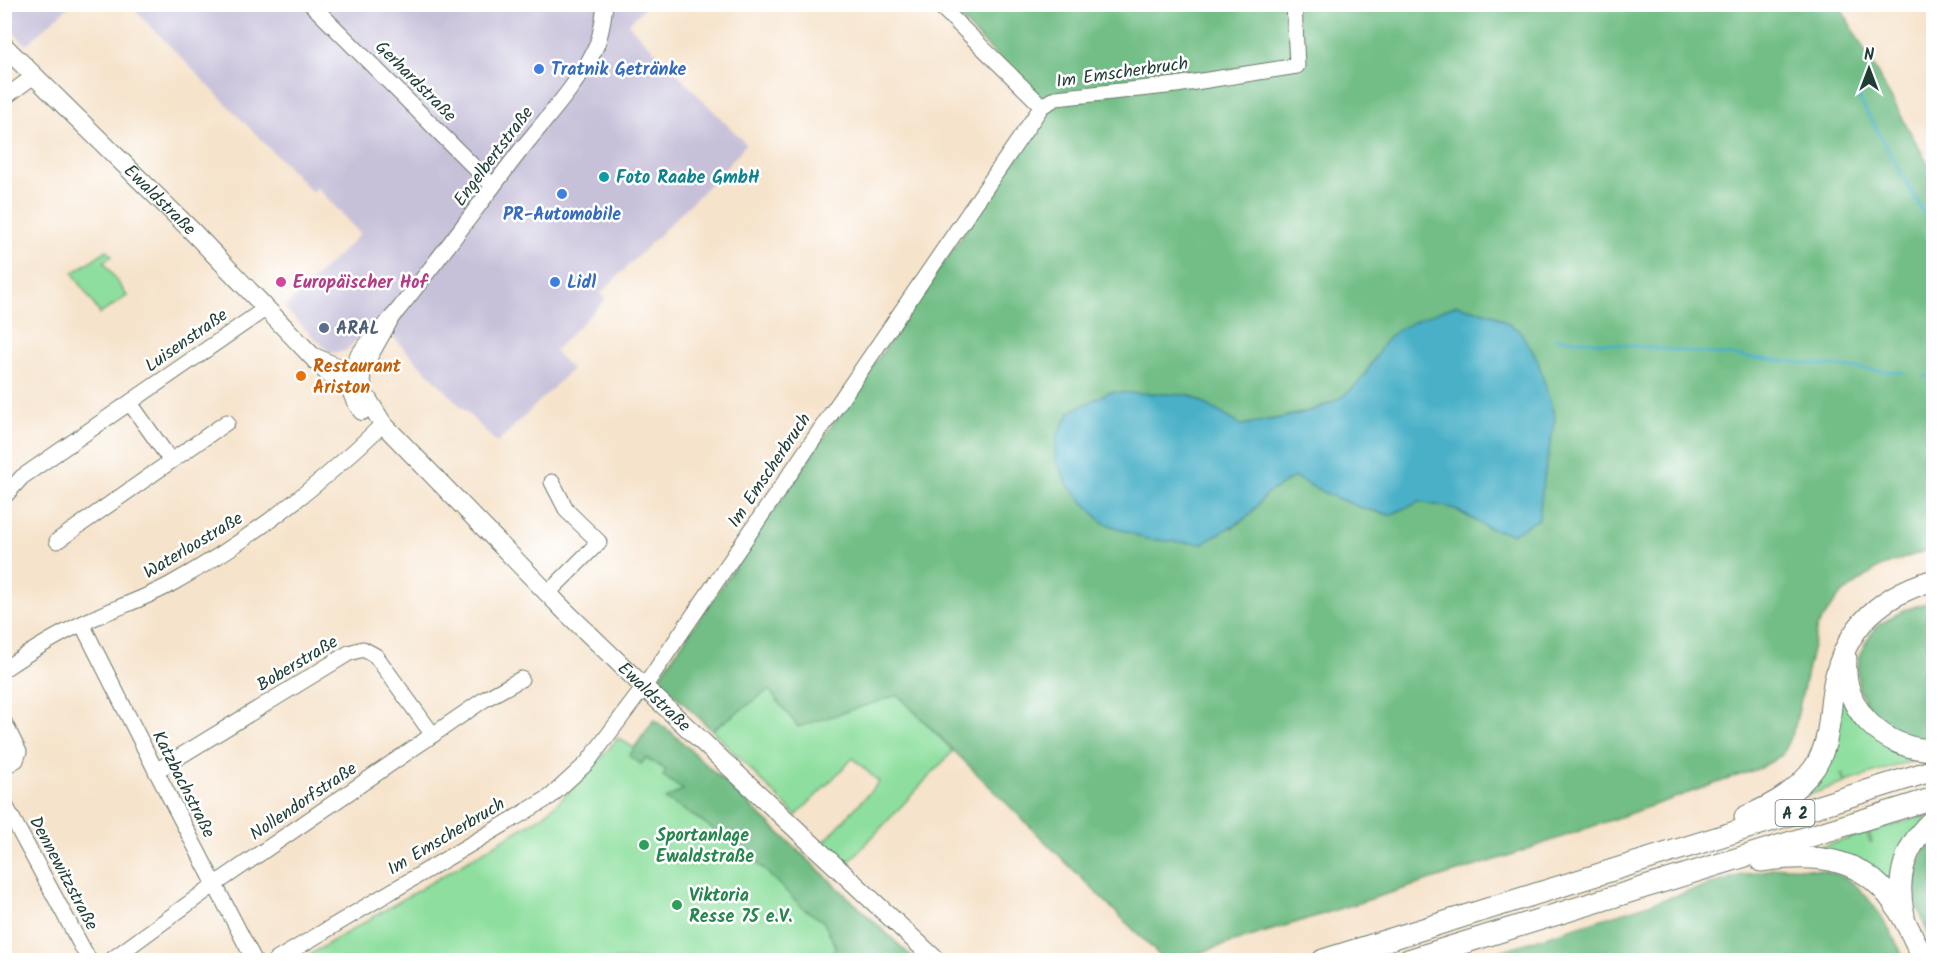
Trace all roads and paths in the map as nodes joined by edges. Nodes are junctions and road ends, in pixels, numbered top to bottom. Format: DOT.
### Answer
graph roads {
  1 [pos="311,4"];
  2 [pos="605,4"];
  3 [pos="938,4"];
  4 [pos="1294,4"];
  5 [pos="4,46"];
  6 [pos="34,76"];
  7 [pos="4,98"];
  8 [pos="1042,106"];
  9 [pos="493,186"];
  10 [pos="265,309"];
  11 [pos="352,378"];
  12 [pos="129,403"];
  13 [pos="227,422"];
  14 [pos="383,424"];
  15 [pos="171,461"];
  16 [pos="552,482"];
  17 [pos="4,497"];
  18 [pos="57,541"];
  19 [pos="1934,580"];
  20 [pos="548,593"];
  21 [pos="82,624"];
  22 [pos="1848,643"];
  23 [pos="4,669"];
  24 [pos="521,679"];
  25 [pos="644,687"];
  26 [pos="4,722"];
  27 [pos="432,735"];
  28 [pos="1934,750"];
  29 [pos="4,766"];
  30 [pos="1934,770"];
  31 [pos="156,771"];
  32 [pos="1934,798"];
  33 [pos="4,803"];
  34 [pos="1934,819"];
  35 [pos="1657,856"];
  36 [pos="1698,870"];
  37 [pos="214,885"];
  38 [pos="1907,924"];
  39 [pos="89,960"];
  40 [pos="111,960"];
  41 [pos="254,960"];
  42 [pos="276,960"];
  43 [pos="936,960"];
  44 [pos="1323,960"];
  45 [pos="1408,960"];
  46 [pos="1924,960"];
  1 -- 9 [label="street, Gerhardstraße"];
  2 -- 9 [label="street, Engelbertstraße"];
  3 -- 8 [label="street"];
  4 -- 8 [label="street, Im Emscherbruch"];
  5 -- 6 [label="main road, Ewaldstraße"];
  6 -- 7 [label="street"];
  6 -- 10 [label="main road, Ewaldstraße"];
  8 -- 25 [label="street, Im Emscherbruch"];
  9 -- 11 [label="street, Engelbertstraße"];
  10 -- 11 [label="main road, Ewaldstraße"];
  10 -- 12 [label="street, Luisenstraße"];
  11 -- 14 [label="main road, Ewaldstraße"];
  12 -- 15 [label="street"];
  12 -- 17 [label="street, Luisenstraße"];
  13 -- 15 [label="street"];
  14 -- 20 [label="main road, Ewaldstraße"];
  14 -- 21 [label="street, Waterloostraße"];
  15 -- 18 [label="street"];
  16 -- 20 [label="street"];
  19 -- 22 [label="highway"];
  20 -- 25 [label="main road, Ewaldstraße"];
  21 -- 23 [label="street, Waterloostraße"];
  21 -- 31 [label="street, Katzbachstraße"];
  22 -- 28 [label="highway"];
  22 -- 35 [label="highway"];
  24 -- 27 [label="street, Nollendorfstraße"];
  25 -- 42 [label="street, Im Emscherbruch"];
  25 -- 43 [label="main road, Ewaldstraße"];
  26 -- 29 [label="street"];
  27 -- 31 [label="street, Boberstraße"];
  27 -- 37 [label="street, Nollendorfstraße"];
  30 -- 35 [label="highway, A 2"];
  31 -- 37 [label="street, Katzbachstraße"];
  32 -- 36 [label="highway, A 2"];
  33 -- 39 [label="street, Dennewitzstraße"];
  34 -- 38 [label="highway"];
  35 -- 44 [label="highway, A 2"];
  36 -- 38 [label="highway"];
  36 -- 45 [label="highway, A 2"];
  37 -- 40 [label="street, Nollendorfstraße"];
  37 -- 41 [label="street, Katzbachstraße"];
  38 -- 46 [label="highway"];
}
